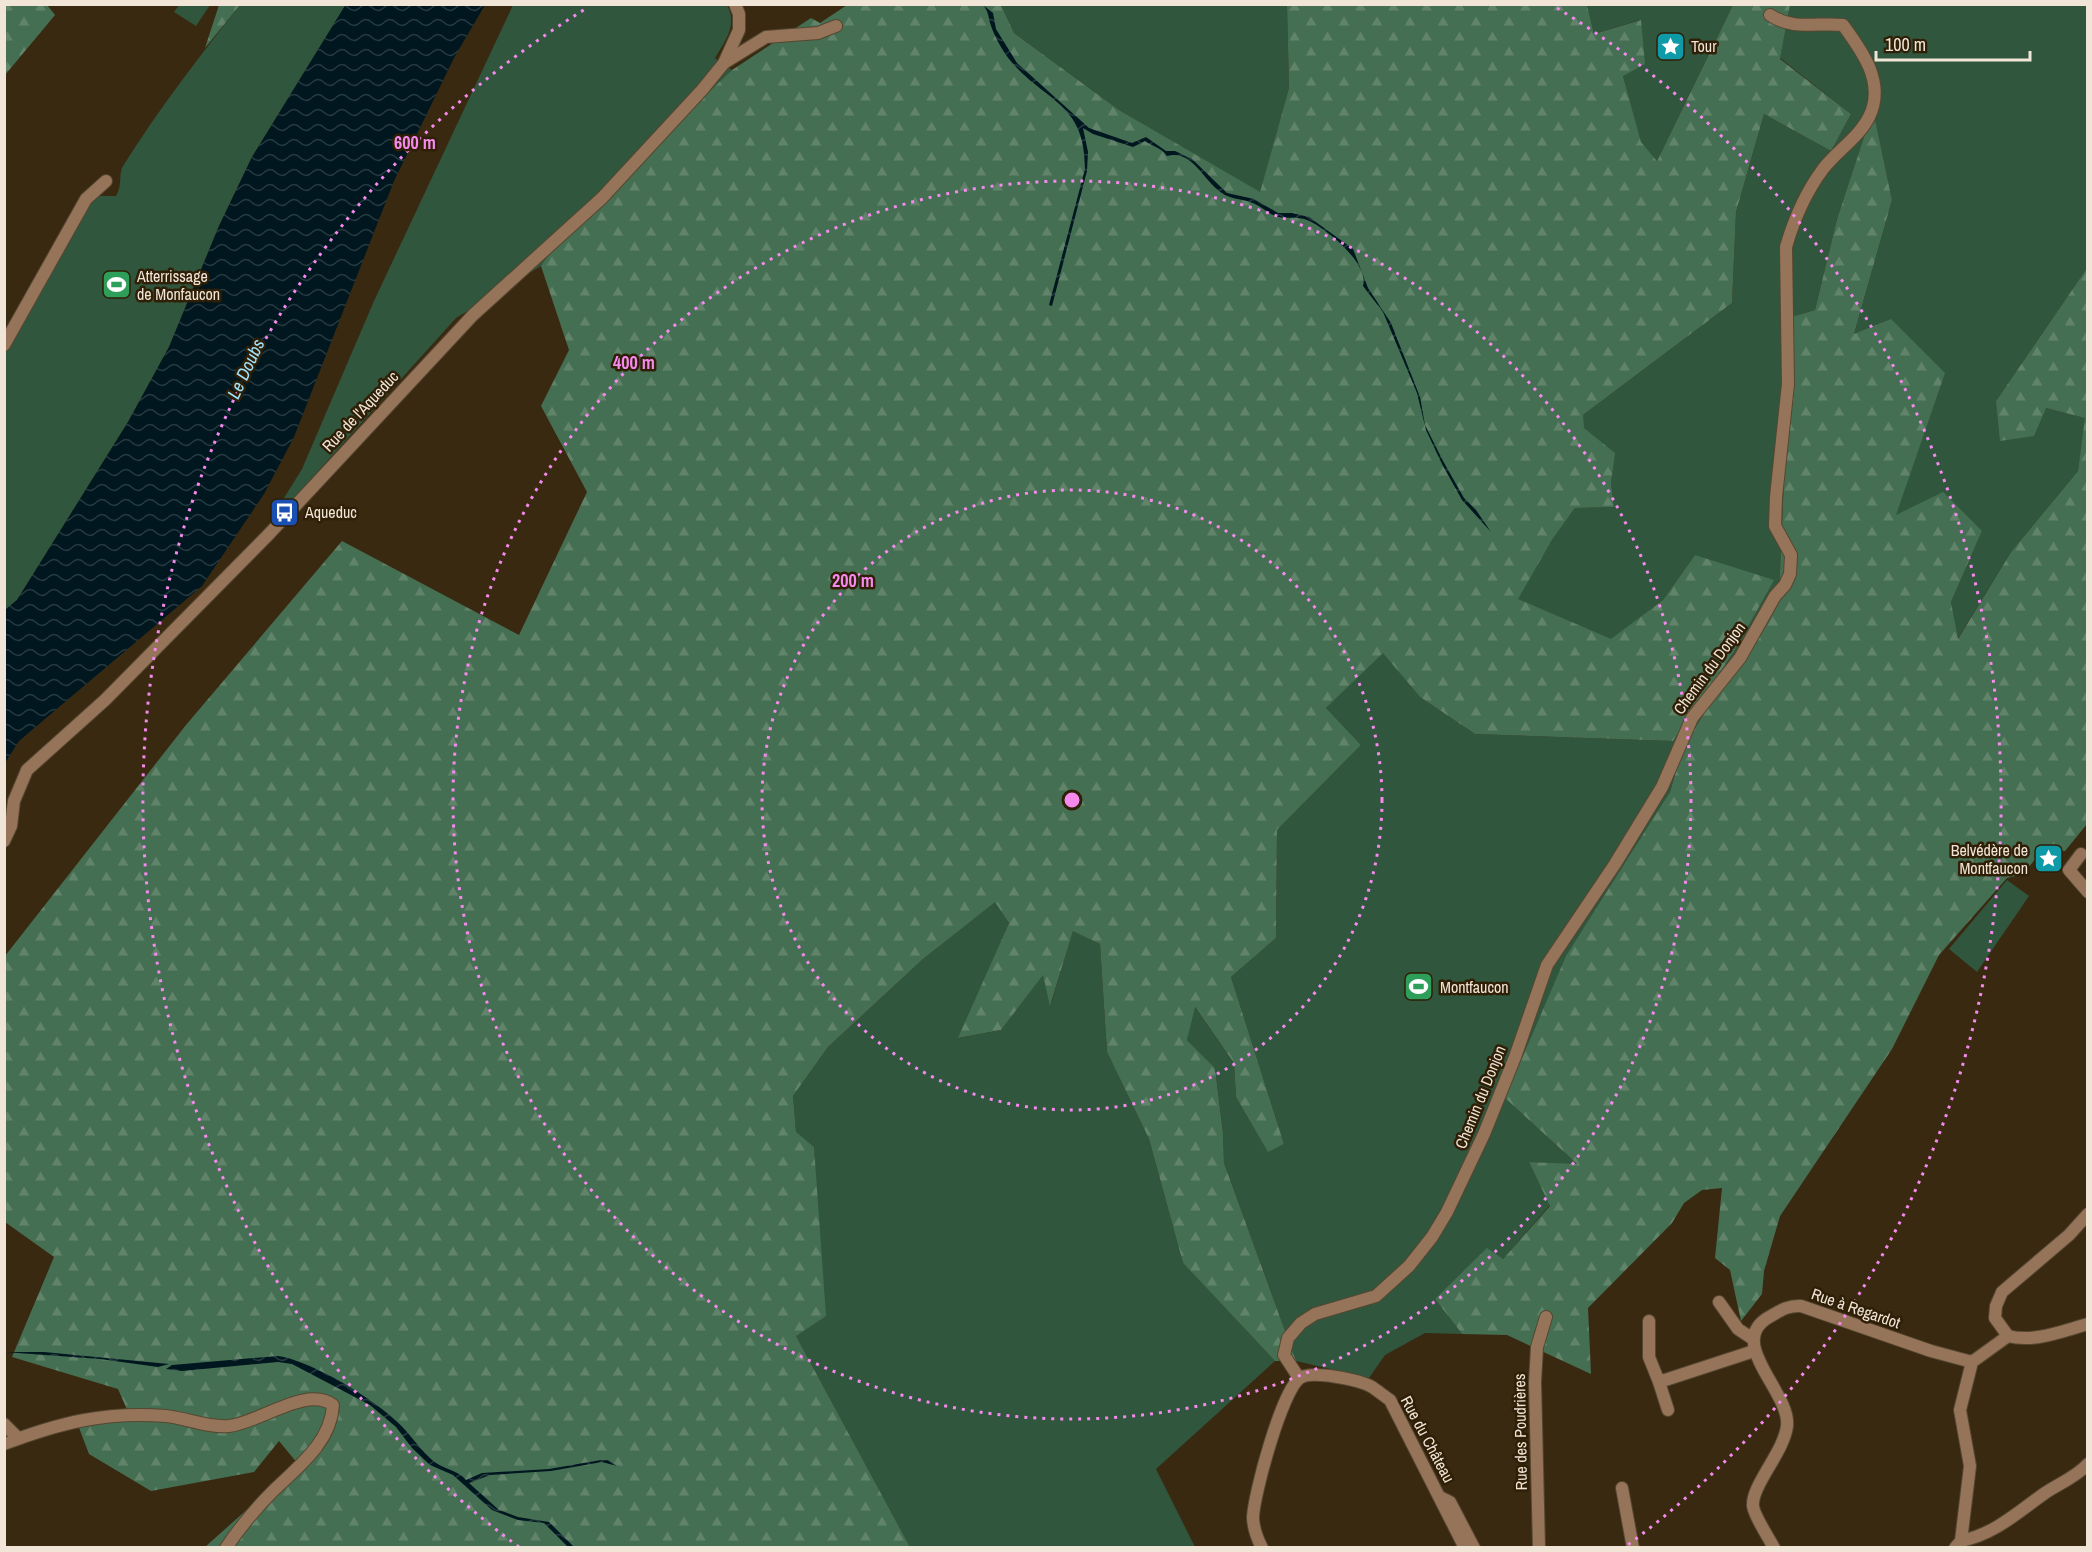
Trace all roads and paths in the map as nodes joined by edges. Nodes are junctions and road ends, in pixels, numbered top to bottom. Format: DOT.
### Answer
graph roads {
  1 [pos="735,4"];
  2 [pos="1770,15"];
  3 [pos="836,26"];
  4 [pos="724,63"];
  5 [pos="105,181"];
  6 [pos="4,345"];
  7 [pos="4,841"];
  8 [pos="2081,854"];
  9 [pos="2088,892"];
  10 [pos="2088,1214"];
  11 [pos="1719,1302"];
  12 [pos="1546,1317"];
  13 [pos="1649,1321"];
  14 [pos="2088,1324"];
  15 [pos="2008,1336"];
  16 [pos="1754,1345"];
  17 [pos="1972,1362"];
  18 [pos="1299,1378"];
  19 [pos="1659,1382"];
  20 [pos="1668,1410"];
  21 [pos="4,1424"];
  22 [pos="18,1438"];
  23 [pos="4,1444"];
  24 [pos="2088,1464"];
  25 [pos="1622,1488"];
  26 [pos="1440,1497"];
  27 [pos="1958,1544"];
  28 [pos="226,1548"];
  29 [pos="1262,1548"];
  30 [pos="1465,1548"];
  31 [pos="1474,1548"];
  32 [pos="1539,1548"];
  33 [pos="1633,1548"];
  34 [pos="1774,1548"];
  1 -- 4 [label="street, Rue de l'Aqueduc"];
  2 -- 18 [label="street, Chemin du Donjon"];
  3 -- 4 [label="street"];
  4 -- 7 [label="street, Rue de l'Aqueduc"];
  5 -- 6 [label="street"];
  8 -- 9 [label="street"];
  10 -- 15 [label="street"];
  11 -- 16 [label="street"];
  12 -- 32 [label="street, Rue des Poudrières"];
  13 -- 19 [label="street"];
  14 -- 15 [label="street"];
  15 -- 17 [label="street"];
  16 -- 17 [label="street, Rue à Regardot"];
  16 -- 19 [label="street"];
  16 -- 34 [label="street"];
  17 -- 27 [label="street"];
  18 -- 26 [label="street, Rue du Château"];
  18 -- 29 [label="street"];
  19 -- 20 [label="street"];
  21 -- 22 [label="street"];
  22 -- 23 [label="street"];
  22 -- 28 [label="street"];
  24 -- 27 [label="street"];
  25 -- 33 [label="street"];
  26 -- 30 [label="street, Rue du Château"];
  26 -- 31 [label="street"];
}
